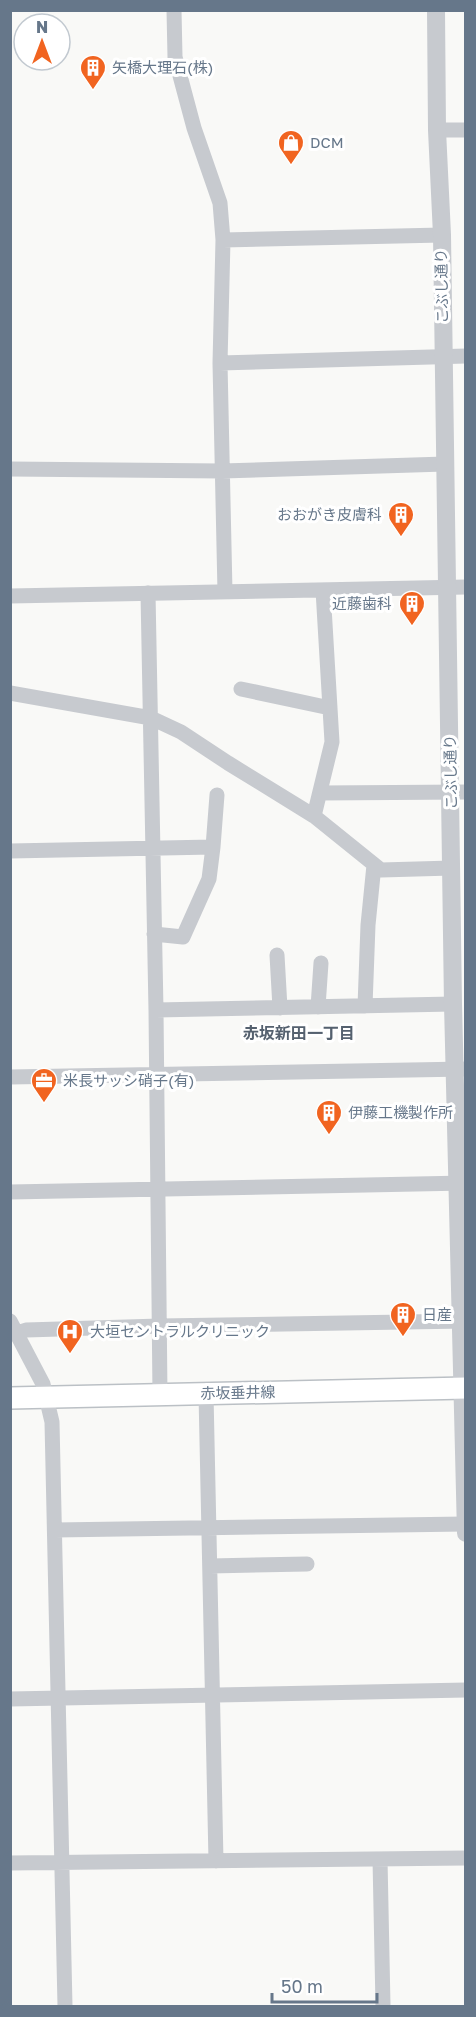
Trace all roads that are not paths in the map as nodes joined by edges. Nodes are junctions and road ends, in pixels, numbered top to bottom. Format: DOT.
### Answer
graph roads {
  1 [pos="174,10"];
  2 [pos="436,10"];
  3 [pos="437,130"];
  4 [pos="465,130"];
  5 [pos="442,235"];
  6 [pos="223,240"];
  7 [pos="465,356"];
  8 [pos="443,357"];
  9 [pos="220,363"];
  10 [pos="445,464"];
  11 [pos="10,469"];
  12 [pos="222,471"];
  13 [pos="456,587"];
  14 [pos="323,590"];
  15 [pos="225,592"];
  16 [pos="148,593"];
  17 [pos="10,596"];
  18 [pos="241,689"];
  19 [pos="10,693"];
  20 [pos="330,708"];
  21 [pos="151,718"];
  22 [pos="458,792"];
  23 [pos="320,793"];
  24 [pos="217,795"];
  25 [pos="314,816"];
  26 [pos="213,847"];
  27 [pos="153,849"];
  28 [pos="10,851"];
  29 [pos="374,865"];
  30 [pos="452,868"];
  31 [pos="459,923"];
  32 [pos="154,934"];
  33 [pos="277,955"];
  34 [pos="321,963"];
  35 [pos="453,1004"];
  36 [pos="365,1006"];
  37 [pos="318,1007"];
  38 [pos="280,1008"];
  39 [pos="156,1010"];
  40 [pos="460,1069"];
  41 [pos="157,1074"];
  42 [pos="10,1077"];
  43 [pos="461,1183"];
  44 [pos="158,1188"];
  45 [pos="10,1192"];
  46 [pos="463,1321"];
  47 [pos="160,1326"];
  48 [pos="14,1327"];
  49 [pos="464,1389"];
  50 [pos="206,1394"];
  51 [pos="160,1395"];
  52 [pos="47,1397"];
  53 [pos="10,1398"];
  54 [pos="465,1429"];
  55 [pos="465,1524"];
  56 [pos="210,1528"];
  57 [pos="55,1530"];
  58 [pos="465,1533"];
  59 [pos="307,1564"];
  60 [pos="210,1566"];
  61 [pos="465,1690"];
  62 [pos="212,1694"];
  63 [pos="59,1697"];
  64 [pos="10,1699"];
  65 [pos="465,1858"];
  66 [pos="380,1859"];
  67 [pos="216,1862"];
  68 [pos="10,1863"];
  69 [pos="62,1864"];
  70 [pos="65,2007"];
  71 [pos="384,2007"];
  1 -- 6 [label="street"];
  2 -- 3 [label="street, こぶし通り"];
  3 -- 4 [label="street"];
  3 -- 5 [label="street, こぶし通り"];
  5 -- 6 [label="street"];
  5 -- 8 [label="street, こぶし通り"];
  6 -- 9 [label="street"];
  7 -- 8 [label="street"];
  8 -- 9 [label="street"];
  8 -- 10 [label="street, こぶし通り"];
  9 -- 12 [label="street"];
  10 -- 12 [label="street"];
  10 -- 13 [label="street, こぶし通り"];
  11 -- 12 [label="street"];
  12 -- 15 [label="street"];
  13 -- 14 [label="street"];
  13 -- 22 [label="street, こぶし通り"];
  14 -- 15 [label="street"];
  14 -- 20 [label="street"];
  15 -- 16 [label="street"];
  16 -- 17 [label="street"];
  16 -- 21 [label="street"];
  18 -- 20 [label="street"];
  19 -- 21 [label="street"];
  20 -- 23 [label="street"];
  21 -- 25 [label="street"];
  21 -- 27 [label="street"];
  22 -- 23 [label="street"];
  22 -- 30 [label="street, こぶし通り"];
  23 -- 25 [label="street"];
  24 -- 26 [label="street"];
  25 -- 29 [label="street"];
  26 -- 27 [label="street"];
  26 -- 32 [label="street"];
  27 -- 28 [label="street"];
  27 -- 32 [label="street"];
  29 -- 30 [label="street"];
  29 -- 36 [label="street"];
  30 -- 31 [label="street, こぶし通り"];
  31 -- 35 [label="street, こぶし通り"];
  32 -- 39 [label="street"];
  33 -- 38 [label="street"];
  34 -- 37 [label="street"];
  35 -- 36 [label="street"];
  35 -- 40 [label="street, こぶし通り"];
  36 -- 37 [label="street"];
  37 -- 38 [label="street"];
  38 -- 39 [label="street"];
  39 -- 41 [label="street"];
  40 -- 41 [label="street"];
  40 -- 43 [label="street, こぶし通り"];
  41 -- 42 [label="street"];
  41 -- 44 [label="street"];
  43 -- 44 [label="street"];
  43 -- 46 [label="street, こぶし通り"];
  44 -- 45 [label="street"];
  44 -- 47 [label="street"];
  46 -- 47 [label="street"];
  46 -- 49 [label="street, こぶし通り"];
  47 -- 48 [label="street"];
  47 -- 51 [label="street"];
  48 -- 52 [label="street"];
  49 -- 50 [label="main road, 赤坂垂井線"];
  49 -- 54 [label="street, こぶし通り"];
  50 -- 51 [label="main road, 赤坂垂井線"];
  50 -- 56 [label="street"];
  51 -- 52 [label="main road, 赤坂垂井線"];
  52 -- 53 [label="main road, 赤坂垂井線"];
  52 -- 57 [label="street"];
  54 -- 55 [label="street, こぶし通り"];
  55 -- 56 [label="street"];
  55 -- 58 [label="street, こぶし通り"];
  56 -- 57 [label="street"];
  56 -- 60 [label="street"];
  57 -- 63 [label="street"];
  59 -- 60 [label="street"];
  60 -- 62 [label="street"];
  61 -- 62 [label="street"];
  62 -- 63 [label="street"];
  62 -- 67 [label="street"];
  63 -- 64 [label="street"];
  63 -- 69 [label="street"];
  65 -- 66 [label="street"];
  66 -- 67 [label="street"];
  66 -- 71 [label="street"];
  67 -- 69 [label="street"];
  68 -- 69 [label="street"];
  69 -- 70 [label="street"];
}
